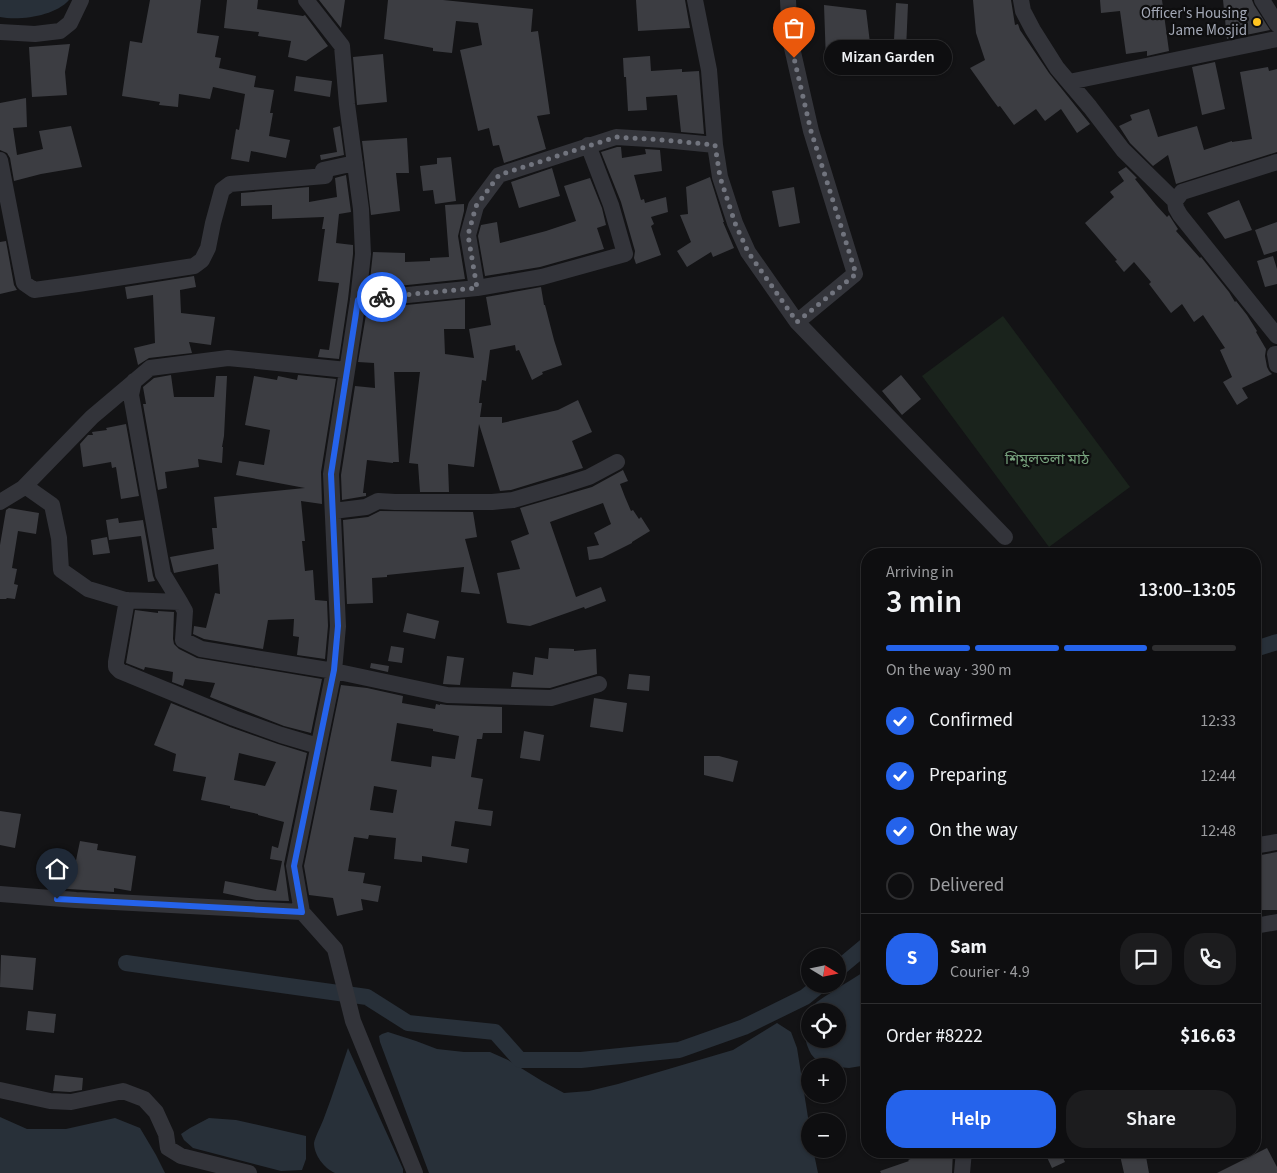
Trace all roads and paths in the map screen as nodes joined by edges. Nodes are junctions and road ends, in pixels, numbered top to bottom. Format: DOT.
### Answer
graph roads {
  1 [pos="81,0"];
  2 [pos="306,0"];
  3 [pos="695,0"];
  4 [pos="788,0"];
  5 [pos="1021,0"];
  6 [pos="1262,0"];
  7 [pos="1277,24"];
  8 [pos="0,32"];
  9 [pos="1277,39"];
  10 [pos="1069,82"];
  11 [pos="588,145"];
  12 [pos="715,145"];
  13 [pos="0,160"];
  14 [pos="1277,162"];
  15 [pos="355,163"];
  16 [pos="1174,201"];
  17 [pos="477,288"];
  18 [pos="358,300"];
  19 [pos="797,322"];
  20 [pos="1277,336"];
  21 [pos="1277,354"];
  22 [pos="1277,365"];
  23 [pos="347,370"];
  24 [pos="134,381"];
  25 [pos="617,462"];
  26 [pos="25,486"];
  27 [pos="0,502"];
  28 [pos="333,510"];
  29 [pos="1005,537"];
  30 [pos="127,600"];
  31 [pos="180,602"];
  32 [pos="334,670"];
  33 [pos="599,684"];
  34 [pos="318,746"];
  35 [pos="1277,842"];
  36 [pos="1261,845"];
  37 [pos="0,894"];
  38 [pos="302,912"];
  39 [pos="1277,922"];
  40 [pos="1261,925"];
  41 [pos="0,1090"];
  42 [pos="963,1158"];
  43 [pos="249,1173"];
  44 [pos="414,1173"];
  45 [pos="962,1173"];
  1 -- 8 [label="street"];
  2 -- 15 [label="street"];
  3 -- 12 [label="street"];
  4 -- 19 [label="street"];
  5 -- 10 [label="street"];
  6 -- 7 [label="street"];
  9 -- 10 [label="street"];
  10 -- 16 [label="street"];
  11 -- 12 [label="street"];
  11 -- 17 [label="street"];
  11 -- 17 [label="street"];
  12 -- 19 [label="street"];
  13 -- 15 [label="street"];
  14 -- 16 [label="street"];
  15 -- 18 [label="street"];
  16 -- 20 [label="street"];
  17 -- 18 [label="street"];
  18 -- 23 [label="street"];
  19 -- 29 [label="street"];
  21 -- 22 [label="street"];
  23 -- 24 [label="street"];
  23 -- 28 [label="street"];
  24 -- 26 [label="street"];
  24 -- 31 [label="street"];
  25 -- 28 [label="street"];
  26 -- 27 [label="street"];
  26 -- 30 [label="street"];
  28 -- 32 [label="street"];
  30 -- 31 [label="street"];
  30 -- 34 [label="street"];
  31 -- 32 [label="street"];
  32 -- 33 [label="street"];
  32 -- 34 [label="street"];
  34 -- 38 [label="street"];
  35 -- 36 [label="street"];
  37 -- 38 [label="street"];
  38 -- 44 [label="street"];
  39 -- 40 [label="street"];
  41 -- 43 [label="street"];
  42 -- 45 [label="street"];
}
